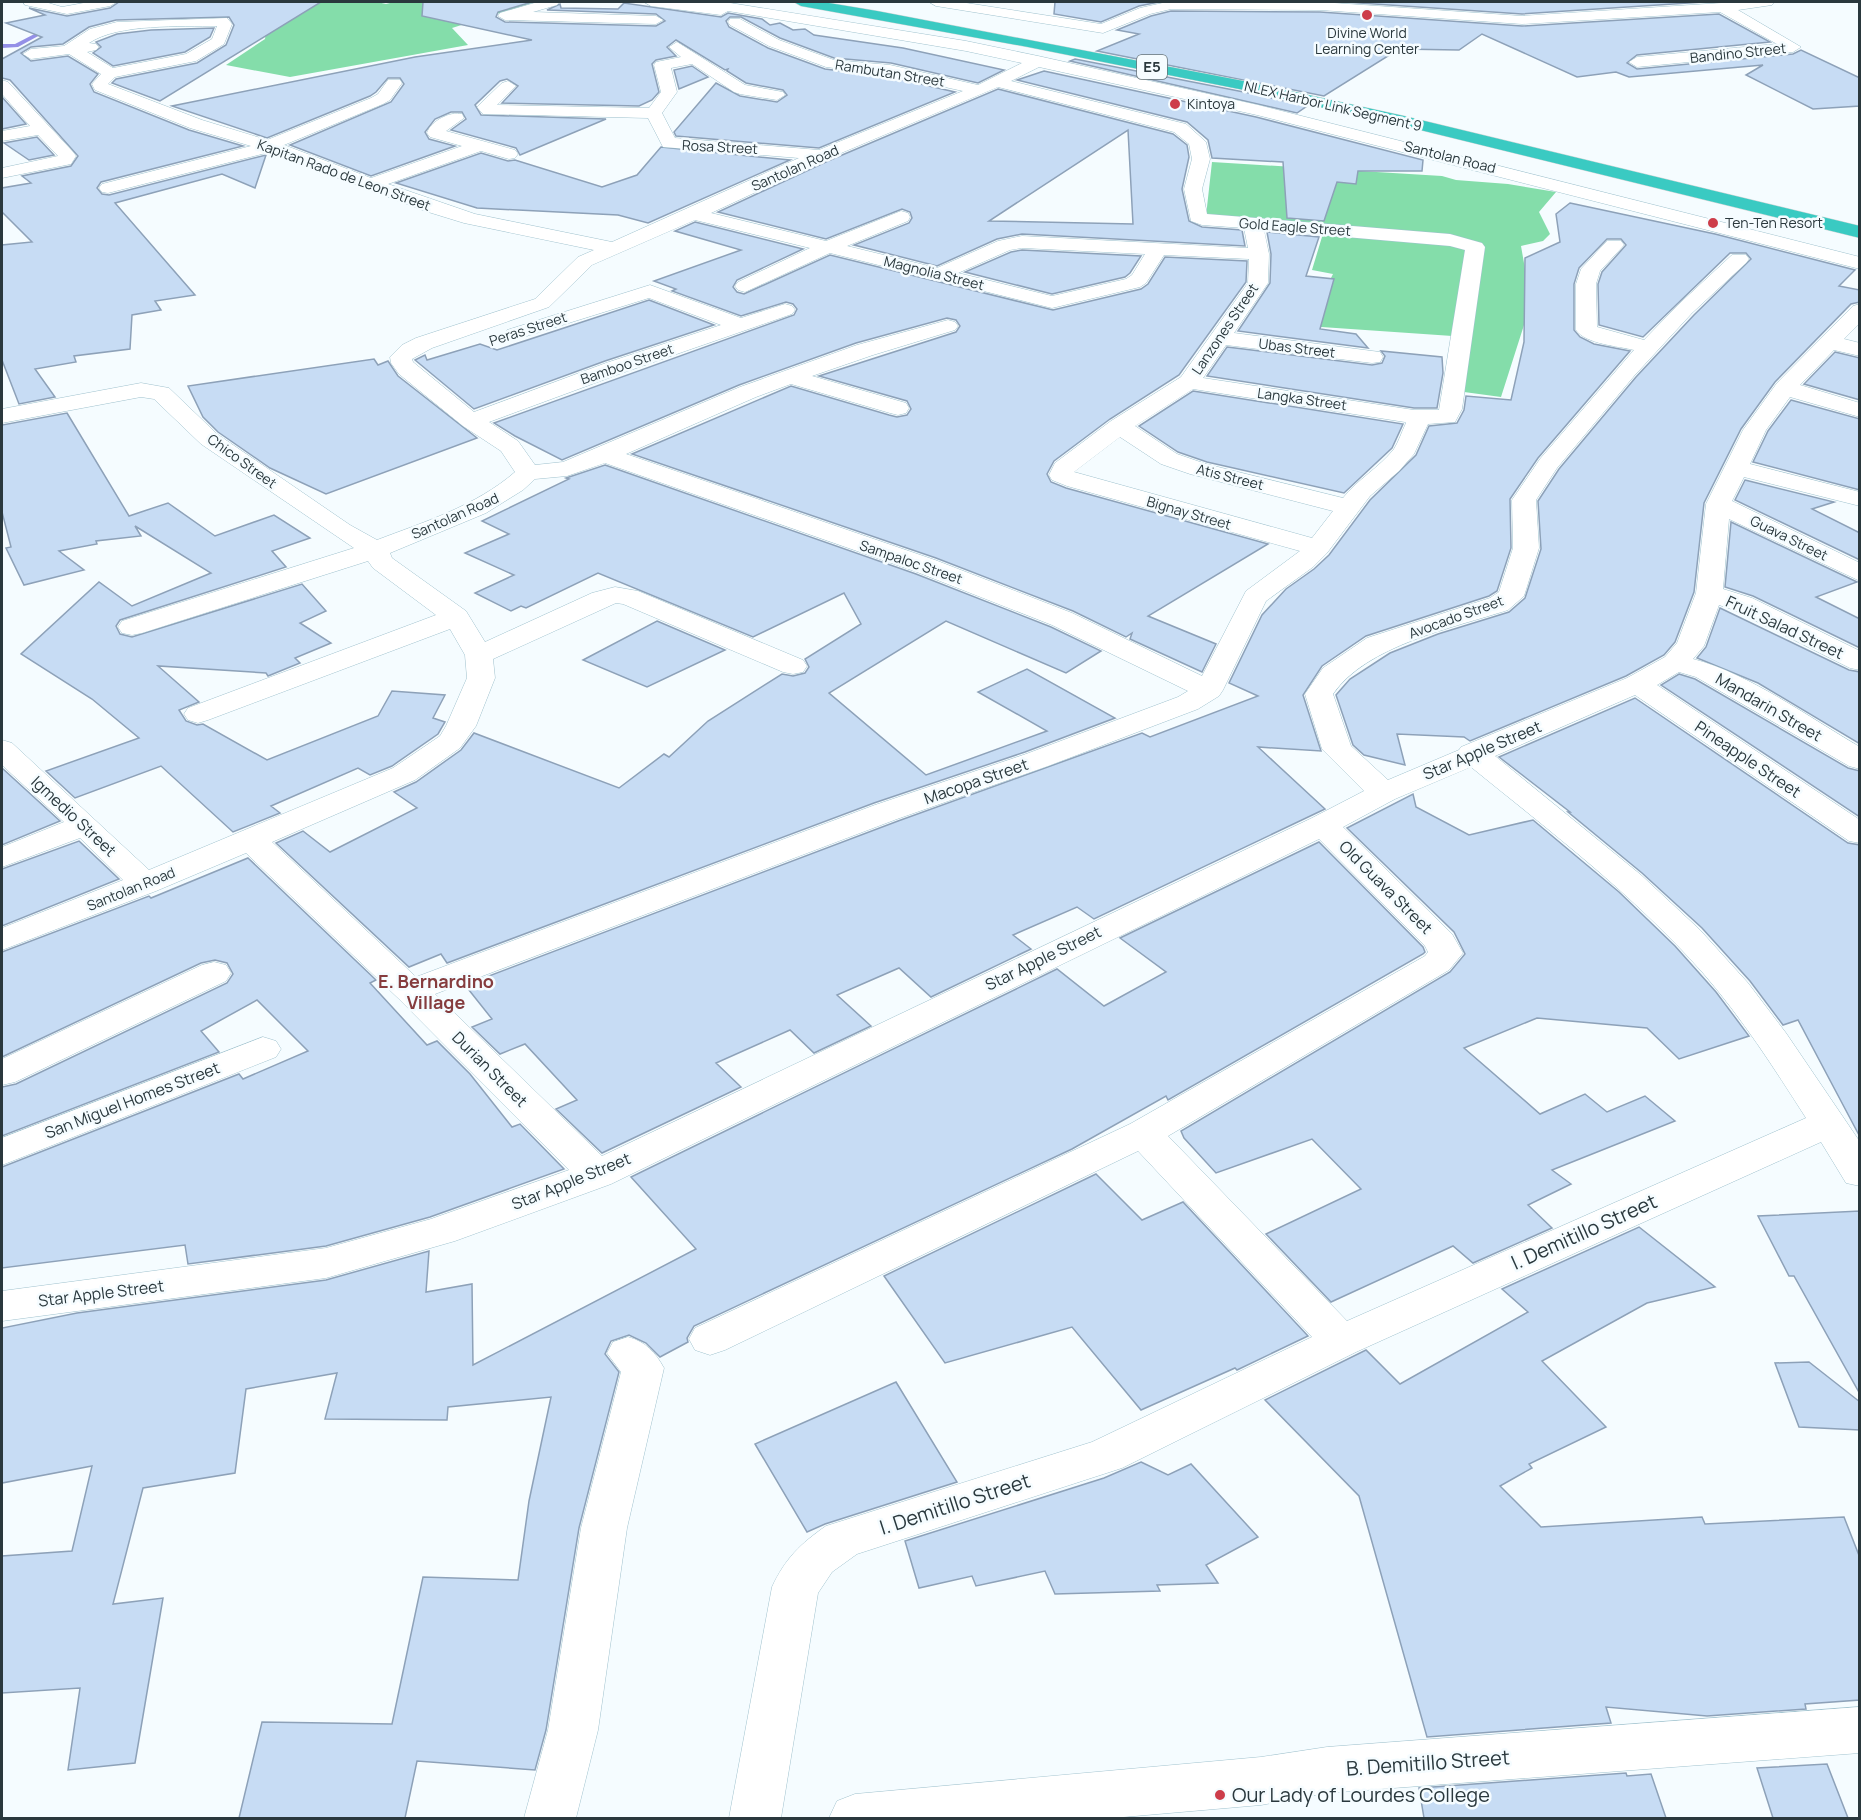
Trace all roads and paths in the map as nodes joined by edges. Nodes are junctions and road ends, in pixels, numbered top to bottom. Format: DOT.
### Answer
graph roads {
  1 [pos="30,2"];
  2 [pos="99,2"];
  3 [pos="552,2"];
  4 [pos="651,2"];
  5 [pos="700,2"];
  6 [pos="801,2"];
  7 [pos="850,2"];
  8 [pos="936,2"];
  9 [pos="1767,2"];
  10 [pos="1251,3"];
  11 [pos="1722,7"];
  12 [pos="656,20"];
  13 [pos="735,22"];
  14 [pos="219,41"];
  15 [pos="185,43"];
  16 [pos="676,46"];
  17 [pos="966,46"];
  18 [pos="105,47"];
  19 [pos="70,48"];
  20 [pos="31,54"];
  21 [pos="696,59"];
  22 [pos="1038,61"];
  23 [pos="1637,62"];
  24 [pos="110,73"];
  25 [pos="394,83"];
  26 [pos="2,85"];
  27 [pos="508,86"];
  28 [pos="988,86"];
  29 [pos="777,95"];
  30 [pos="20,105"];
  31 [pos="2,108"];
  32 [pos="654,113"];
  33 [pos="456,118"];
  34 [pos="40,129"];
  35 [pos="2,136"];
  36 [pos="268,146"];
  37 [pos="479,146"];
  38 [pos="509,154"];
  39 [pos="821,155"];
  40 [pos="2,173"];
  41 [pos="1621,176"];
  42 [pos="370,184"];
  43 [pos="1742,187"];
  44 [pos="108,188"];
  45 [pos="1776,193"];
  46 [pos="694,214"];
  47 [pos="1860,215"];
  48 [pos="901,217"];
  49 [pos="1253,224"];
  50 [pos="1860,232"];
  51 [pos="1860,240"];
  52 [pos="1065,245"];
  53 [pos="1614,245"];
  54 [pos="828,247"];
  55 [pos="611,249"];
  56 [pos="1158,249"];
  57 [pos="1259,254"];
  58 [pos="1739,260"];
  59 [pos="1860,263"];
  60 [pos="937,274"];
  61 [pos="745,286"];
  62 [pos="1116,288"];
  63 [pos="785,310"];
  64 [pos="1860,310"];
  65 [pos="741,326"];
  66 [pos="948,326"];
  67 [pos="1221,338"];
  68 [pos="1829,342"];
  69 [pos="1650,348"];
  70 [pos="1860,350"];
  71 [pos="1372,357"];
  72 [pos="407,369"];
  73 [pos="790,377"];
  74 [pos="1189,382"];
  75 [pos="1785,388"];
  76 [pos="898,408"];
  77 [pos="1860,410"];
  78 [pos="2,416"];
  79 [pos="1414,417"];
  80 [pos="471,421"];
  81 [pos="1119,426"];
  82 [pos="604,455"];
  83 [pos="1736,468"];
  84 [pos="528,473"];
  85 [pos="1061,475"];
  86 [pos="1860,499"];
  87 [pos="1718,504"];
  88 [pos="1349,507"];
  89 [pos="1318,548"];
  90 [pos="375,550"];
  91 [pos="1860,573"];
  92 [pos="1709,593"];
  93 [pos="456,616"];
  94 [pos="132,627"];
  95 [pos="479,656"];
  96 [pos="1860,662"];
  97 [pos="1675,663"];
  98 [pos="793,666"];
  99 [pos="1637,684"];
  100 [pos="1209,690"];
  101 [pos="198,714"];
  102 [pos="2,749"];
  103 [pos="1472,753"];
  104 [pos="1860,760"];
  105 [pos="1384,793"];
  106 [pos="85,825"];
  107 [pos="1323,825"];
  108 [pos="1860,834"];
  109 [pos="251,840"];
  110 [pos="2,858"];
  111 [pos="145,884"];
  112 [pos="2,940"];
  113 [pos="214,973"];
  114 [pos="411,991"];
  115 [pos="263,1049"];
  116 [pos="2,1073"];
  117 [pos="1827,1124"];
  118 [pos="1143,1133"];
  119 [pos="2,1152"];
  120 [pos="1860,1173"];
  121 [pos="597,1174"];
  122 [pos="2,1306"];
  123 [pos="710,1339"];
  124 [pos="1341,1341"];
  125 [pos="628,1353"];
  126 [pos="1860,1730"];
  127 [pos="550,1818"];
  128 [pos="755,1818"];
  129 [pos="855,1818"];
  1 -- 2 [label="street"];
  3 -- 12 [label="street"];
  4 -- 17 [label="street"];
  5 -- 17 [label="street, Santolan Road"];
  6 -- 41 [label="highway, NLEX Harbor Link Segment 9 / E5"];
  7 -- 43 [label="highway, NLEX Harbor Link Segment 9 / E5"];
  8 -- 10 [label="street"];
  9 -- 11 [label="street"];
  10 -- 11 [label="street"];
  11 -- 23 [label="street, Bandino Street"];
  13 -- 28 [label="street, Rambutan Street"];
  14 -- 15 [label="street"];
  14 -- 19 [label="street"];
  14 -- 24 [label="street"];
  16 -- 21 [label="street"];
  17 -- 22 [label="street, Santolan Road"];
  18 -- 19 [label="street"];
  19 -- 20 [label="street"];
  19 -- 24 [label="street"];
  21 -- 29 [label="street"];
  21 -- 32 [label="street"];
  22 -- 28 [label="street, Santolan Road"];
  22 -- 59 [label="street, Santolan Road"];
  24 -- 36 [label="street, Kapitan Rado de Leon Street"];
  25 -- 36 [label="street"];
  26 -- 30 [label="street"];
  27 -- 32 [label="street"];
  28 -- 39 [label="street, Santolan Road"];
  28 -- 49 [label="street, Gold Eagle Street"];
  30 -- 31 [label="street"];
  30 -- 34 [label="street"];
  32 -- 39 [label="street, Rosa Street"];
  33 -- 37 [label="street"];
  34 -- 35 [label="street"];
  34 -- 40 [label="street"];
  36 -- 42 [label="street, Kapitan Rado de Leon Street"];
  36 -- 44 [label="street"];
  37 -- 38 [label="street"];
  37 -- 42 [label="street"];
  39 -- 46 [label="street, Santolan Road"];
  41 -- 50 [label="highway, NLEX Harbor Link Segment 9 / E5"];
  41 -- 51 [label="highway"];
  42 -- 55 [label="street, Kapitan Rado de Leon Street"];
  43 -- 45 [label="highway"];
  43 -- 47 [label="highway, NLEX Harbor Link Segment 9 / E5"];
  46 -- 54 [label="street, Magnolia Street"];
  46 -- 55 [label="street, Santolan Road"];
  48 -- 54 [label="street"];
  49 -- 57 [label="street, Lanzones Street"];
  49 -- 79 [label="street, Gold Eagle Street"];
  52 -- 56 [label="street"];
  52 -- 60 [label="street"];
  52 -- 62 [label="street"];
  53 -- 69 [label="street"];
  54 -- 60 [label="street, Magnolia Street"];
  54 -- 61 [label="street"];
  55 -- 72 [label="street, Santolan Road"];
  56 -- 57 [label="street"];
  56 -- 62 [label="street, Magnolia Street"];
  57 -- 67 [label="street, Lanzones Street"];
  58 -- 69 [label="street, Avocado Street"];
  60 -- 62 [label="street, Magnolia Street"];
  63 -- 65 [label="street, Bamboo Street"];
  64 -- 68 [label="street, Star Apple Street"];
  65 -- 72 [label="street, Peras Street"];
  65 -- 80 [label="street, Bamboo Street"];
  66 -- 73 [label="street"];
  67 -- 71 [label="street, Ubas Street"];
  67 -- 74 [label="street, Lanzones Street"];
  68 -- 70 [label="street"];
  68 -- 75 [label="street, Star Apple Street"];
  69 -- 105 [label="street, Avocado Street"];
  72 -- 80 [label="street"];
  73 -- 76 [label="street"];
  73 -- 82 [label="street"];
  74 -- 79 [label="street, Langka Street"];
  74 -- 81 [label="street, Lanzones Street"];
  75 -- 77 [label="street"];
  75 -- 83 [label="street, Star Apple Street"];
  78 -- 90 [label="street, Chico Street"];
  79 -- 88 [label="street"];
  80 -- 84 [label="street"];
  81 -- 85 [label="street, Lanzones Street"];
  81 -- 88 [label="street, Atis Street"];
  82 -- 84 [label="street"];
  82 -- 100 [label="street, Sampaloc Street"];
  83 -- 86 [label="street"];
  83 -- 87 [label="street, Star Apple Street"];
  84 -- 90 [label="street, Santolan Road"];
  85 -- 89 [label="street, Bignay Street"];
  87 -- 91 [label="street, Guava Street"];
  87 -- 92 [label="street, Star Apple Street"];
  88 -- 89 [label="street"];
  89 -- 100 [label="street"];
  90 -- 93 [label="street"];
  90 -- 94 [label="street, Santolan Road"];
  92 -- 96 [label="street, Fruit Salad Street"];
  92 -- 97 [label="street, Star Apple Street"];
  93 -- 95 [label="street"];
  93 -- 101 [label="street"];
  95 -- 98 [label="street"];
  95 -- 109 [label="street, Santolan Road"];
  97 -- 99 [label="street, Star Apple Street"];
  97 -- 104 [label="street, Mandarin Street"];
  99 -- 103 [label="street, Star Apple Street"];
  99 -- 108 [label="street, Pineapple Street"];
  100 -- 114 [label="street, Macopa Street"];
  102 -- 106 [label="street, Igmedio Street"];
  103 -- 105 [label="street, Star Apple Street"];
  103 -- 117 [label="street"];
  105 -- 107 [label="street, Star Apple Street"];
  106 -- 110 [label="street"];
  106 -- 111 [label="street, Igmedio Street"];
  107 -- 118 [label="street, Old Guava Street"];
  107 -- 121 [label="street, Star Apple Street"];
  109 -- 111 [label="street, Santolan Road"];
  109 -- 114 [label="street, Durian Street"];
  111 -- 112 [label="street, Santolan Road"];
  113 -- 116 [label="street"];
  114 -- 121 [label="street, Durian Street"];
  115 -- 119 [label="street, San Miguel Homes Street"];
  117 -- 120 [label="street"];
  117 -- 124 [label="street, I. Demitillo Street"];
  118 -- 123 [label="street"];
  118 -- 124 [label="street"];
  121 -- 122 [label="street, Star Apple Street"];
  124 -- 128 [label="street, I. Demitillo Street"];
  125 -- 127 [label="street"];
  126 -- 129 [label="street, B. Demitillo Street"];
}
